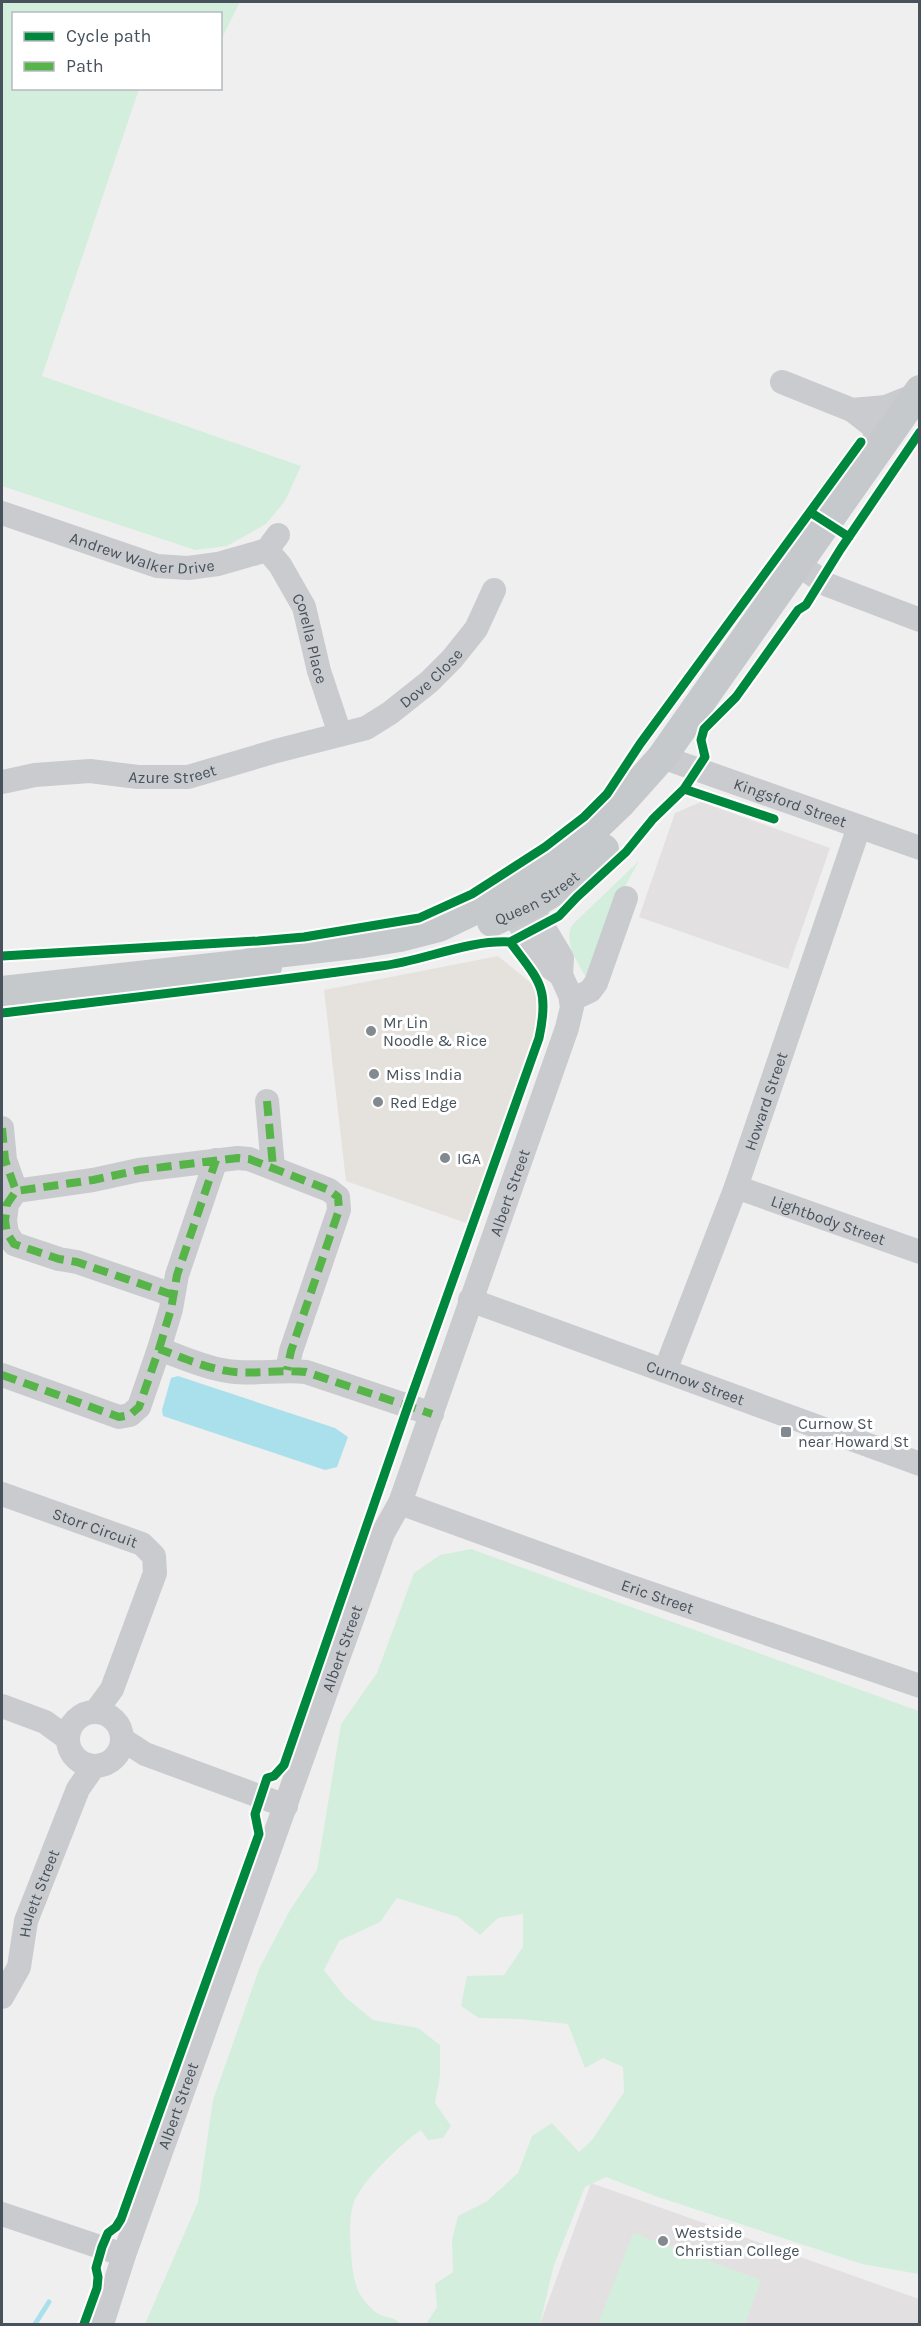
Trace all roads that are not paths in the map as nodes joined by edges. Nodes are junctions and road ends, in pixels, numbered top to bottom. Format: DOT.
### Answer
graph roads {
  1 [pos="782,382"];
  2 [pos="918,393"];
  3 [pos="852,410"];
  4 [pos="875,453"];
  5 [pos="2,513"];
  6 [pos="273,542"];
  7 [pos="796,563"];
  8 [pos="494,590"];
  9 [pos="920,620"];
  10 [pos="340,734"];
  11 [pos="662,757"];
  12 [pos="2,782"];
  13 [pos="859,827"];
  14 [pos="920,848"];
  15 [pos="626,898"];
  16 [pos="518,903"];
  17 [pos="2,991"];
  18 [pos="571,1000"];
  19 [pos="267,1101"];
  20 [pos="2,1128"];
  21 [pos="216,1160"];
  22 [pos="273,1167"];
  23 [pos="736,1187"];
  24 [pos="16,1191"];
  25 [pos="3,1221"];
  26 [pos="920,1252"];
  27 [pos="173,1295"];
  28 [pos="470,1300"];
  29 [pos="159,1349"];
  30 [pos="287,1370"];
  31 [pos="665,1371"];
  32 [pos="2,1375"];
  33 [pos="432,1414"];
  34 [pos="920,1464"];
  35 [pos="2,1494"];
  36 [pos="400,1503"];
  37 [pos="920,1686"];
  38 [pos="2,1706"];
  39 [pos="104,1714"];
  40 [pos="70,1730"];
  41 [pos="119,1747"];
  42 [pos="86,1763"];
  43 [pos="286,1806"];
  44 [pos="2,1996"];
  45 [pos="2,2214"];
  46 [pos="124,2254"];
  47 [pos="102,2325"];
  1 -- 3 [label="street"];
  2 -- 3 [label="street"];
  2 -- 4 [label="main road, Queen Street"];
  3 -- 4 [label="street"];
  4 -- 7 [label="main road, Queen Street"];
  5 -- 6 [label="street, Andrew Walker Drive"];
  6 -- 10 [label="street, Corella Place"];
  7 -- 9 [label="street"];
  7 -- 11 [label="main road, Queen Street"];
  8 -- 10 [label="street, Dove Close"];
  10 -- 12 [label="street, Azure Street"];
  11 -- 13 [label="street, Kingsford Street"];
  11 -- 16 [label="main road, Queen Street"];
  13 -- 14 [label="street, Kingsford Street"];
  13 -- 23 [label="street, Howard Street"];
  15 -- 18 [label="street"];
  16 -- 17 [label="main road, Queen Street"];
  16 -- 18 [label="street"];
  18 -- 28 [label="street, Albert Street"];
  19 -- 22 [label="street"];
  20 -- 24 [label="street"];
  21 -- 22 [label="street"];
  21 -- 24 [label="street"];
  21 -- 27 [label="street"];
  22 -- 30 [label="street"];
  23 -- 26 [label="street, Lightbody Street"];
  23 -- 31 [label="street, Howard Street"];
  24 -- 25 [label="street"];
  25 -- 27 [label="street"];
  27 -- 29 [label="street"];
  28 -- 31 [label="street, Curnow Street"];
  28 -- 33 [label="street, Albert Street"];
  29 -- 30 [label="street"];
  29 -- 32 [label="street"];
  30 -- 33 [label="street"];
  31 -- 34 [label="street, Curnow Street"];
  33 -- 36 [label="street, Albert Street"];
  35 -- 39 [label="street, Storr Circuit"];
  36 -- 37 [label="street, Eric Street"];
  36 -- 43 [label="street, Albert Street"];
  38 -- 40 [label="street"];
  39 -- 40 [label="street"];
  39 -- 41 [label="street"];
  40 -- 42 [label="street"];
  41 -- 42 [label="street"];
  41 -- 43 [label="street"];
  42 -- 44 [label="street, Hulett Street"];
  43 -- 46 [label="street, Albert Street"];
  45 -- 46 [label="street"];
  46 -- 47 [label="street, Albert Street"];
}
